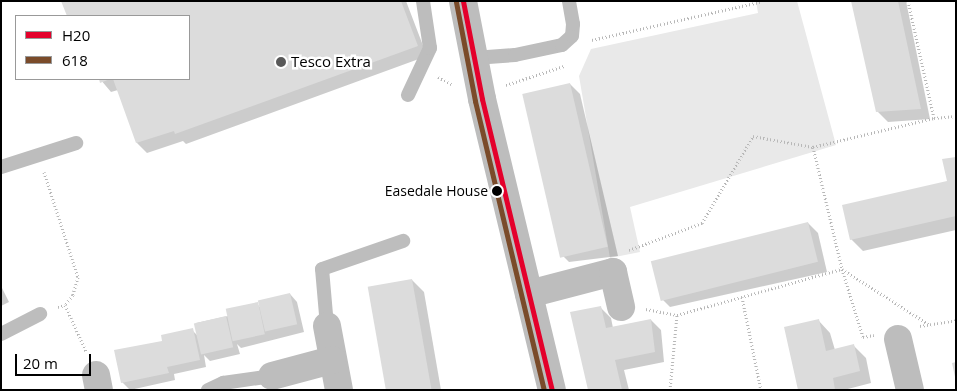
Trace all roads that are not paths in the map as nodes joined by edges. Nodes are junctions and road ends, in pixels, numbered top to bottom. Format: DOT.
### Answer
graph roads {
  1 [pos="423,1"];
  2 [pos="463,1"];
  3 [pos="569,1"];
  4 [pos="474,58"];
  5 [pos="408,95"];
  6 [pos="76,143"];
  7 [pos="1,167"];
  8 [pos="403,241"];
  9 [pos="529,294"];
  10 [pos="621,307"];
  11 [pos="40,314"];
  12 [pos="327,326"];
  13 [pos="1,334"];
  14 [pos="889,336"];
  15 [pos="332,360"];
  16 [pos="272,376"];
  17 [pos="208,390"];
  18 [pos="339,390"];
  19 [pos="552,390"];
  20 [pos="910,390"];
  1 -- 5 [label="lane"];
  2 -- 4 [label="street"];
  3 -- 4 [label="lane"];
  4 -- 9 [label="street"];
  6 -- 7 [label="lane"];
  8 -- 12 [label="lane"];
  9 -- 10 [label="street"];
  9 -- 19 [label="street"];
  11 -- 13 [label="lane"];
  12 -- 15 [label="street"];
  14 -- 20 [label="street"];
  15 -- 16 [label="street"];
  15 -- 18 [label="street"];
  16 -- 17 [label="lane"];
}
